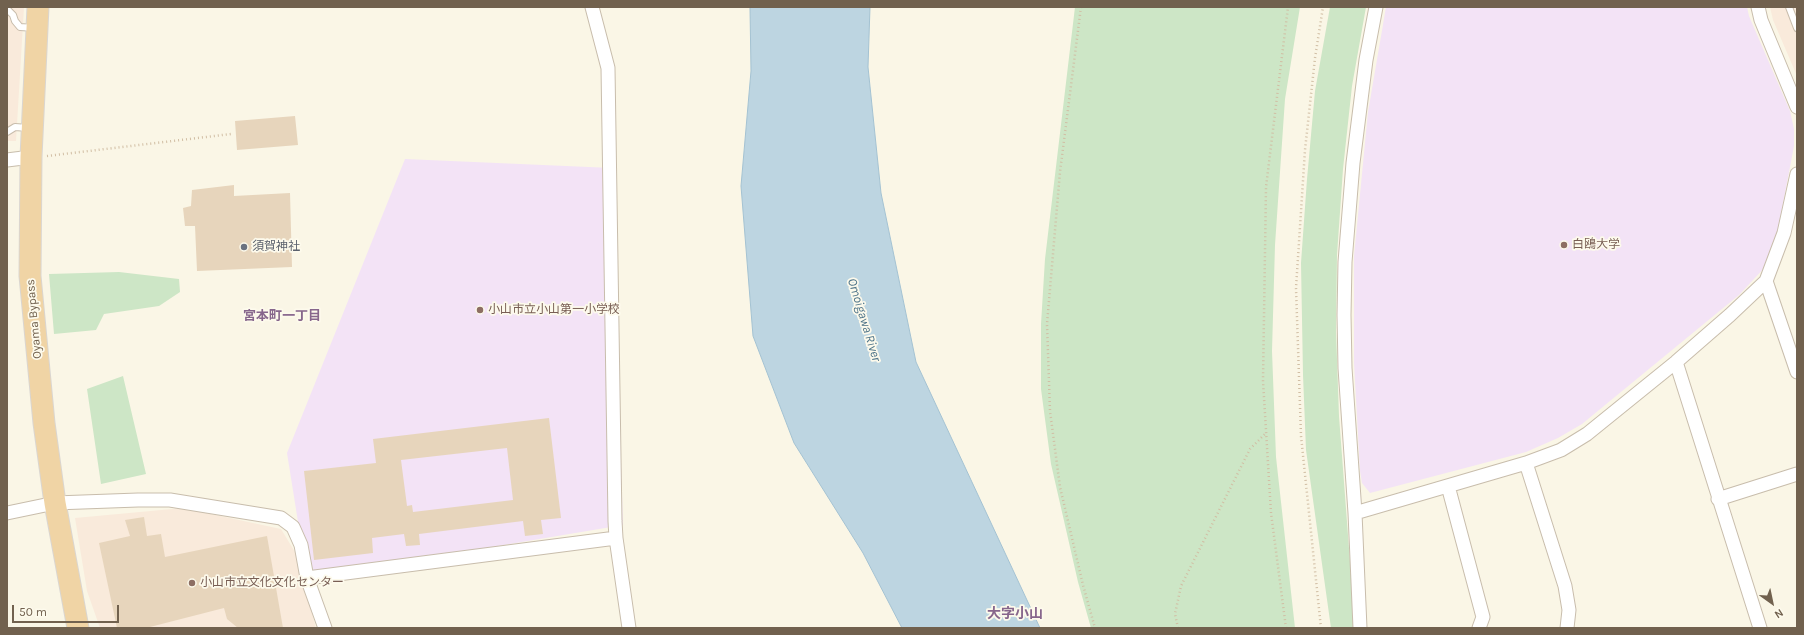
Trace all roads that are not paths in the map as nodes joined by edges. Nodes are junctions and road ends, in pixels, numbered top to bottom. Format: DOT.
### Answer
graph roads {
  1 [pos="38,7"];
  2 [pos="592,7"];
  3 [pos="1376,7"];
  4 [pos="1758,7"];
  5 [pos="1789,7"];
  6 [pos="7,9"];
  7 [pos="37,28"];
  8 [pos="1797,28"];
  9 [pos="1797,107"];
  10 [pos="32,128"];
  11 [pos="7,132"];
  12 [pos="31,157"];
  13 [pos="7,160"];
  14 [pos="1797,174"];
  15 [pos="1766,281"];
  16 [pos="1676,362"];
  17 [pos="1797,372"];
  18 [pos="1526,463"];
  19 [pos="1797,474"];
  20 [pos="1448,486"];
  21 [pos="1718,498"];
  22 [pos="56,503"];
  23 [pos="7,513"];
  24 [pos="1355,513"];
  25 [pos="616,538"];
  26 [pos="306,578"];
  27 [pos="78,628"];
  28 [pos="324,628"];
  29 [pos="629,628"];
  30 [pos="1360,628"];
  31 [pos="1479,628"];
  32 [pos="1567,628"];
  33 [pos="1760,628"];
  1 -- 7 [label="highway, Oyama Bypass"];
  2 -- 25 [label="street"];
  3 -- 24 [label="street"];
  4 -- 9 [label="street"];
  5 -- 8 [label="lane"];
  6 -- 7 [label="lane"];
  7 -- 10 [label="highway, Oyama Bypass"];
  10 -- 11 [label="lane"];
  10 -- 12 [label="highway, Oyama Bypass"];
  12 -- 13 [label="street"];
  12 -- 22 [label="highway, Oyama Bypass"];
  14 -- 15 [label="street"];
  15 -- 16 [label="street"];
  15 -- 17 [label="street"];
  16 -- 18 [label="street"];
  16 -- 21 [label="street"];
  18 -- 20 [label="street"];
  18 -- 32 [label="street"];
  19 -- 21 [label="street"];
  20 -- 24 [label="street"];
  20 -- 31 [label="street"];
  21 -- 33 [label="street"];
  22 -- 23 [label="street"];
  22 -- 26 [label="street"];
  22 -- 27 [label="highway, Oyama Bypass"];
  24 -- 30 [label="street"];
  25 -- 26 [label="street"];
  25 -- 29 [label="street"];
  26 -- 28 [label="street"];
}
